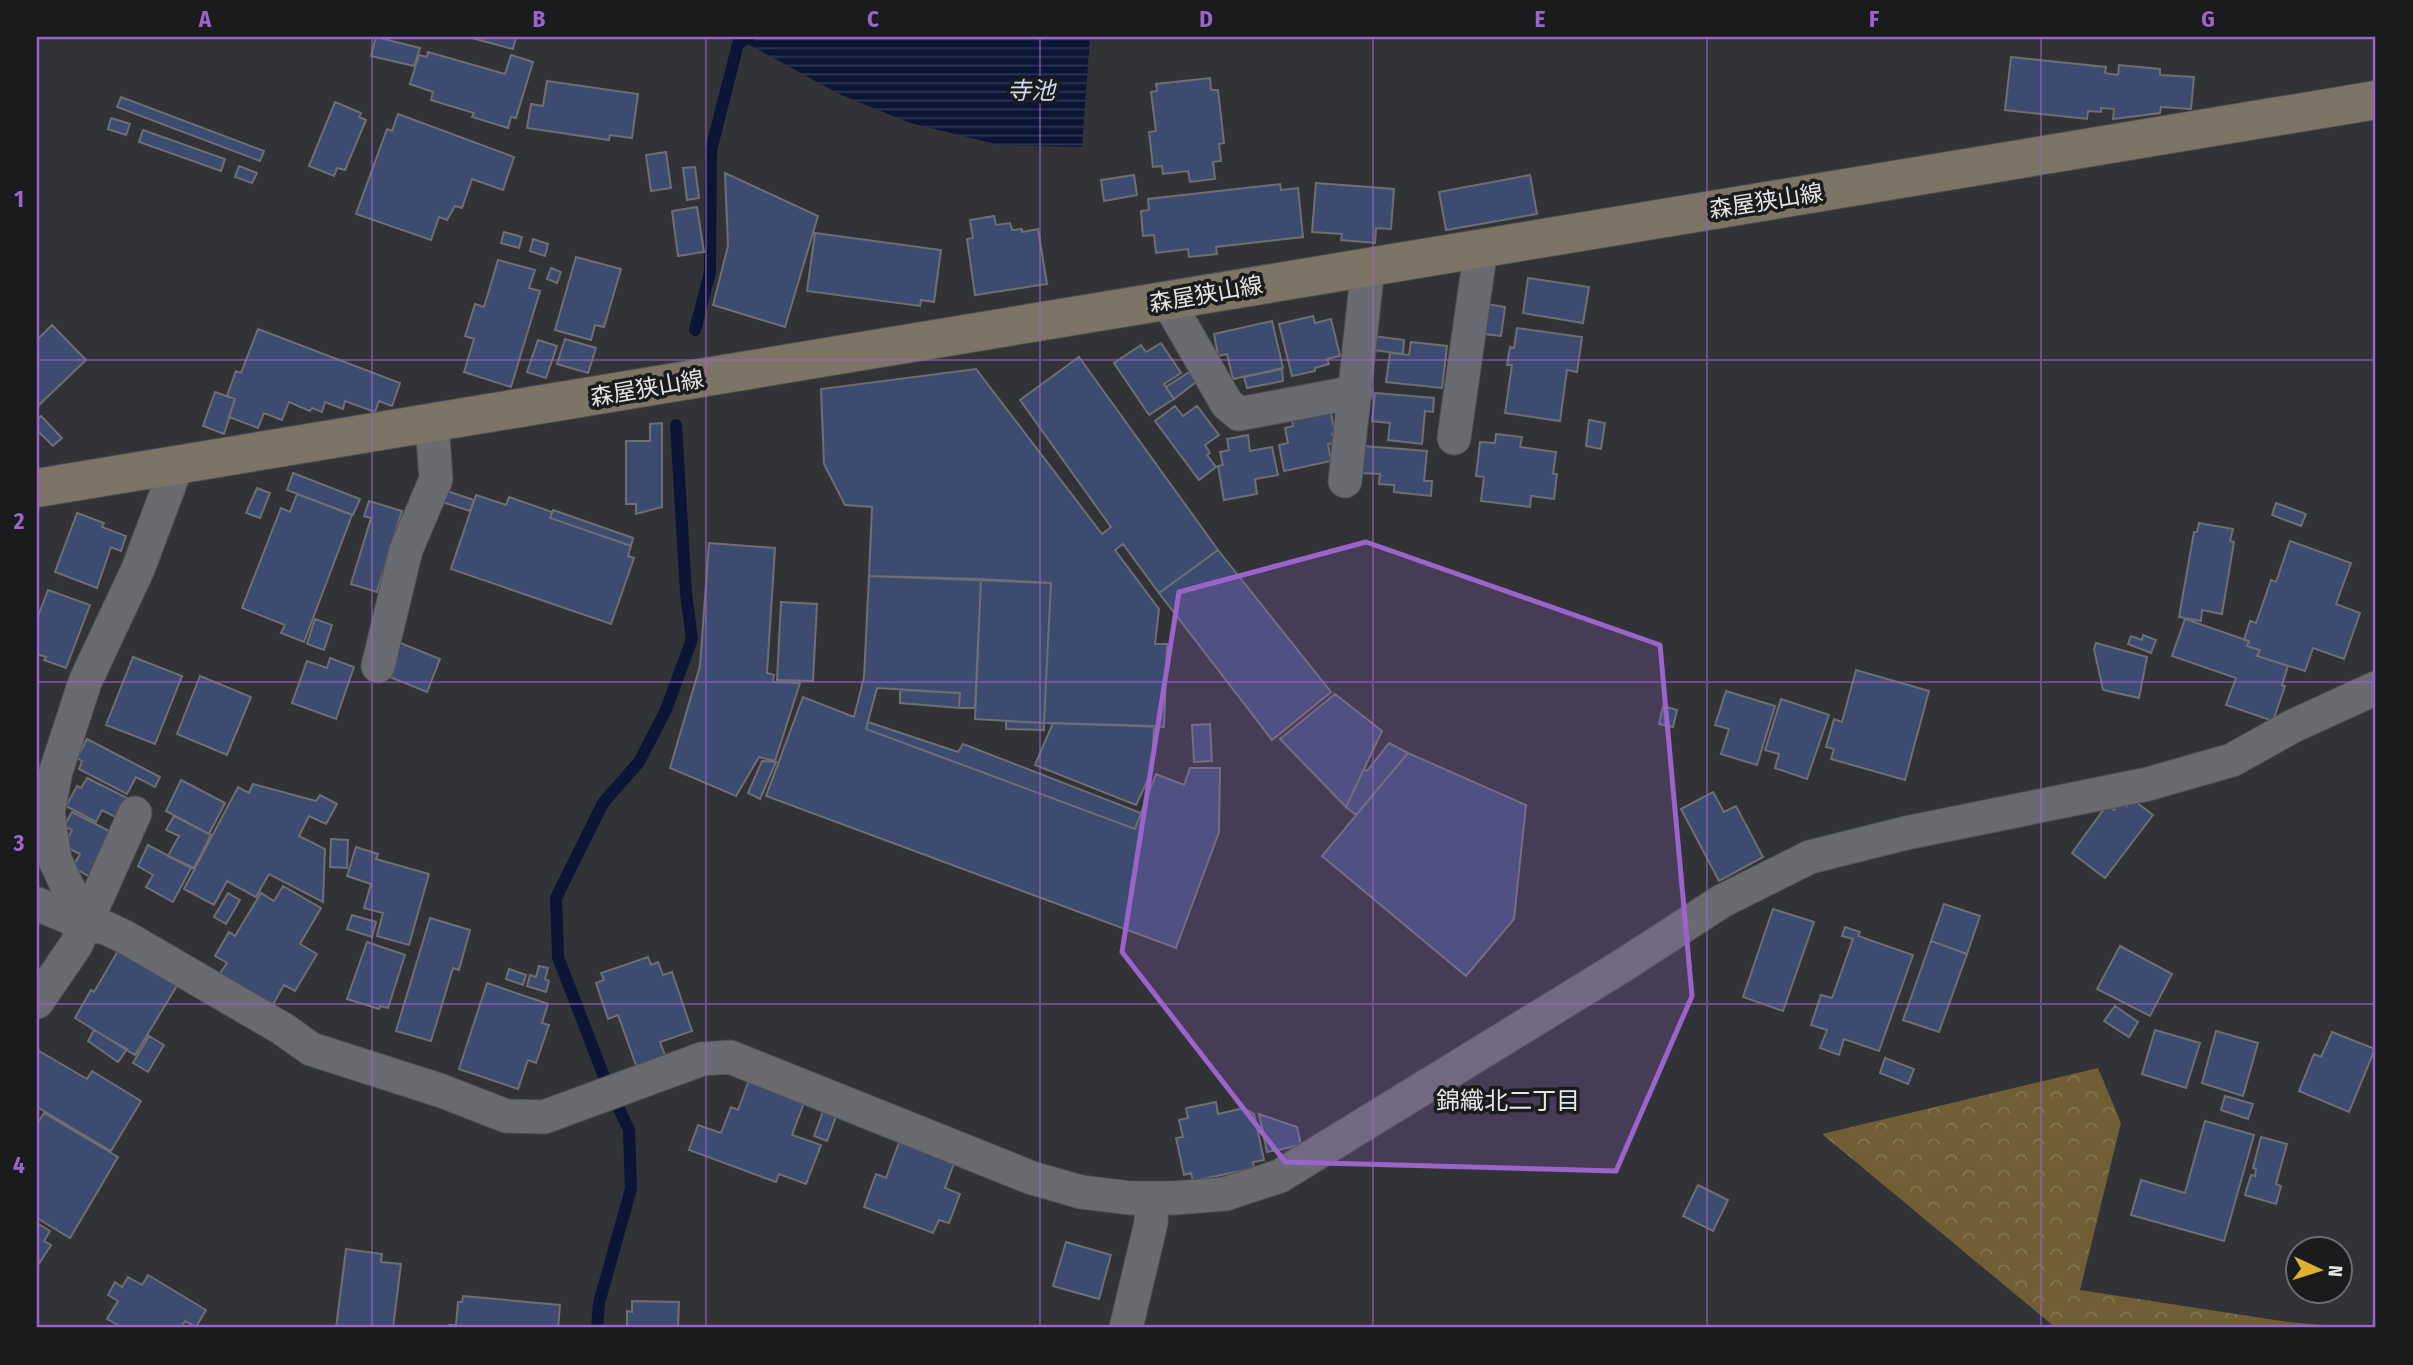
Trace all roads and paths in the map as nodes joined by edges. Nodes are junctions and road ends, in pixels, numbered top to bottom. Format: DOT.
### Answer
graph roads {
  1 [pos="2376,100"];
  2 [pos="1481,248"];
  3 [pos="1368,267"];
  4 [pos="1167,300"];
  5 [pos="1356,392"];
  6 [pos="432,423"];
  7 [pos="1454,438"];
  8 [pos="177,465"];
  9 [pos="1345,481"];
  10 [pos="37,488"];
  11 [pos="378,666"];
  12 [pos="2376,688"];
  13 [pos="135,813"];
  14 [pos="37,904"];
  15 [pos="85,924"];
  16 [pos="37,1002"];
  17 [pos="1152,1198"];
  18 [pos="1126,1328"];
  1 -- 2 [label="main road, 森屋狭山線"];
  2 -- 3 [label="main road, 森屋狭山線"];
  2 -- 7 [label="street"];
  3 -- 4 [label="main road, 森屋狭山線"];
  3 -- 5 [label="street"];
  4 -- 5 [label="street"];
  4 -- 6 [label="main road, 森屋狭山線"];
  5 -- 9 [label="street"];
  6 -- 8 [label="main road, 森屋狭山線"];
  6 -- 11 [label="street"];
  8 -- 10 [label="main road, 森屋狭山線"];
  8 -- 15 [label="street"];
  12 -- 17 [label="street"];
  13 -- 15 [label="street"];
  14 -- 15 [label="street"];
  15 -- 16 [label="street"];
  15 -- 17 [label="street"];
  17 -- 18 [label="street"];
}
